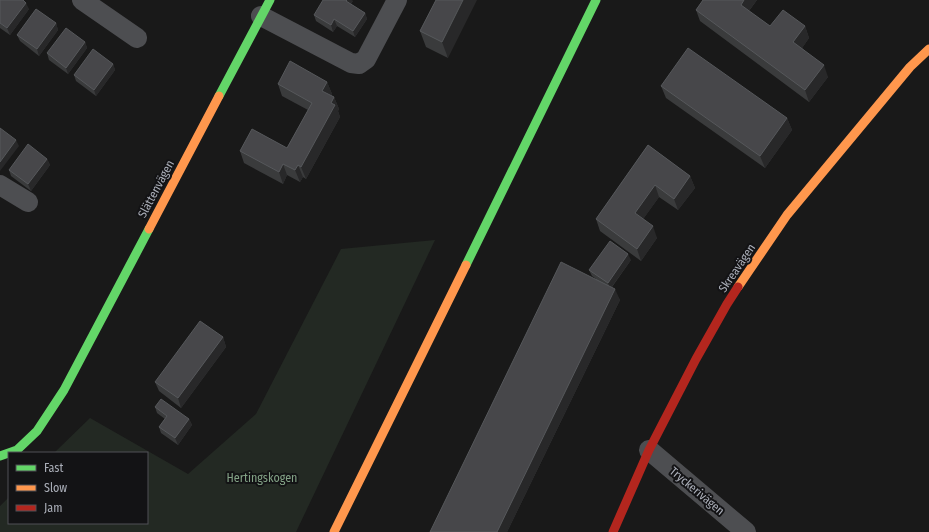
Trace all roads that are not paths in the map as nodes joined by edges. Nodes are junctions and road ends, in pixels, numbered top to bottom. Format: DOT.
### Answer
graph roads {
  1 [pos="82,0"];
  2 [pos="397,0"];
  3 [pos="596,0"];
  4 [pos="265,8"];
  5 [pos="137,38"];
  6 [pos="929,49"];
  7 [pos="0,185"];
  8 [pos="28,202"];
  9 [pos="649,450"];
  10 [pos="11,452"];
  11 [pos="334,532"];
  12 [pos="614,532"];
  13 [pos="746,532"];
  1 -- 5 [label="street"];
  2 -- 4 [label="street"];
  3 -- 11 [label="street"];
  4 -- 10 [label="street, Slättenvägen"];
  6 -- 9 [label="street, Skreavägen"];
  7 -- 8 [label="street"];
  9 -- 12 [label="street, Skreavägen"];
  9 -- 13 [label="street, Tryckerivägen"];
}
